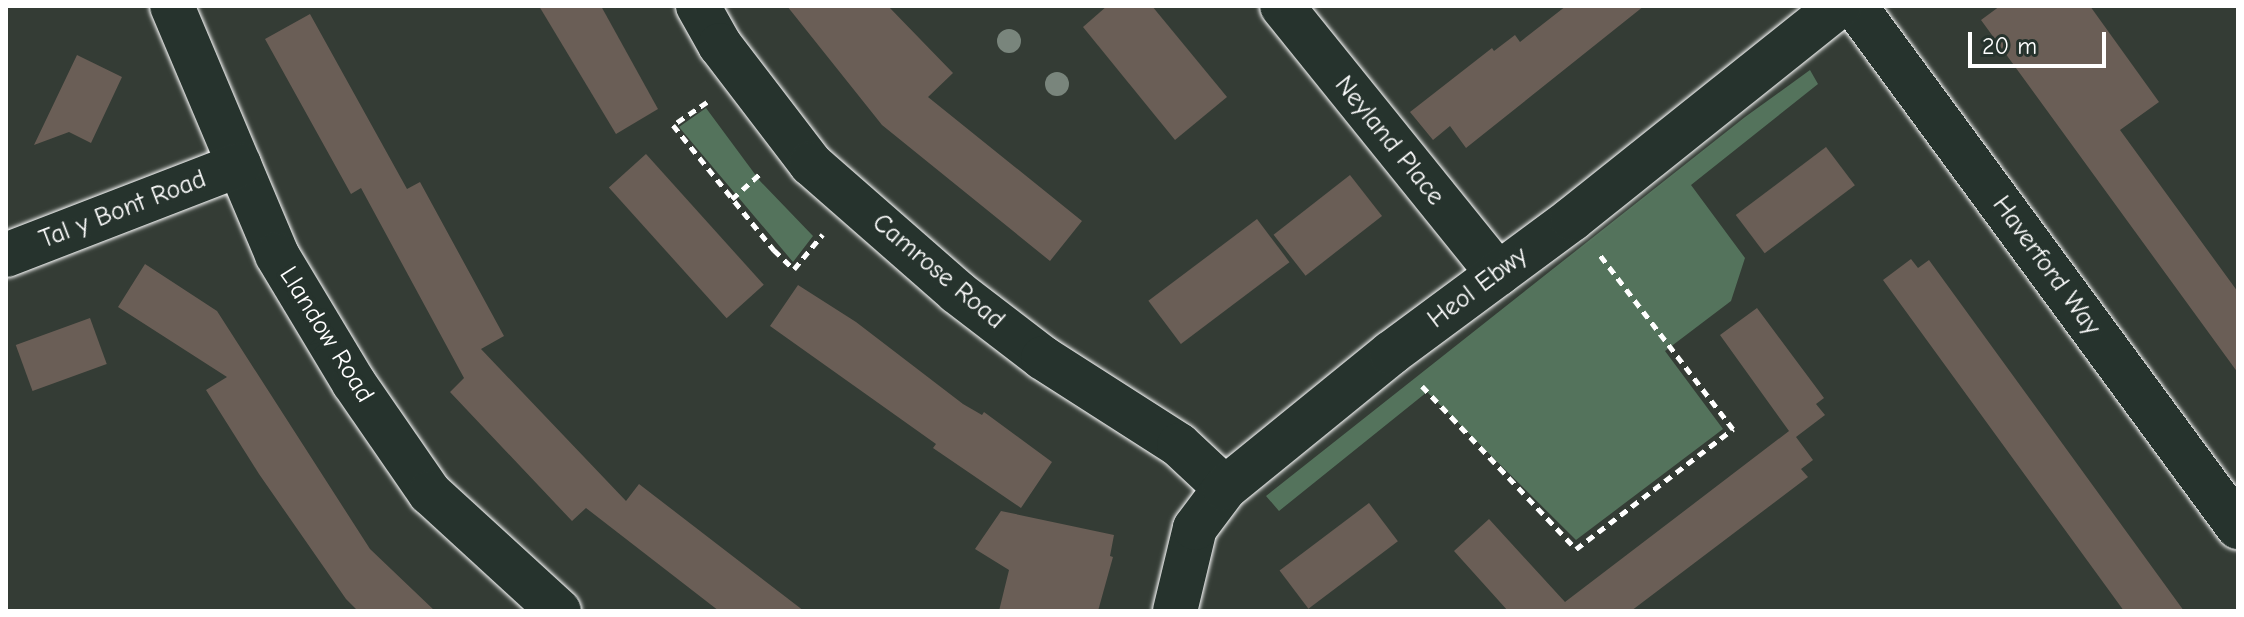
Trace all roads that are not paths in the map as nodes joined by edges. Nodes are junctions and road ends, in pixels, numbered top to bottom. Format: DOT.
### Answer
graph roads {
  1 [pos="172,6"];
  2 [pos="698,6"];
  3 [pos="1282,6"];
  4 [pos="1839,6"];
  5 [pos="1855,6"];
  6 [pos="239,165"];
  7 [pos="6,255"];
  8 [pos="1498,274"];
  9 [pos="1225,488"];
  10 [pos="2238,527"];
  11 [pos="559,611"];
  12 [pos="1175,611"];
  1 -- 6 [label="street, Llandow Road"];
  2 -- 9 [label="street, Camrose Road"];
  3 -- 8 [label="street, Neyland Place"];
  4 -- 8 [label="street, Heol Ebwy"];
  5 -- 10 [label="street, Haverford Way"];
  6 -- 7 [label="street, Tal y Bont Road"];
  6 -- 11 [label="street, Llandow Road"];
  8 -- 9 [label="street, Heol Ebwy"];
  9 -- 12 [label="street, Heol Ebwy"];
}
